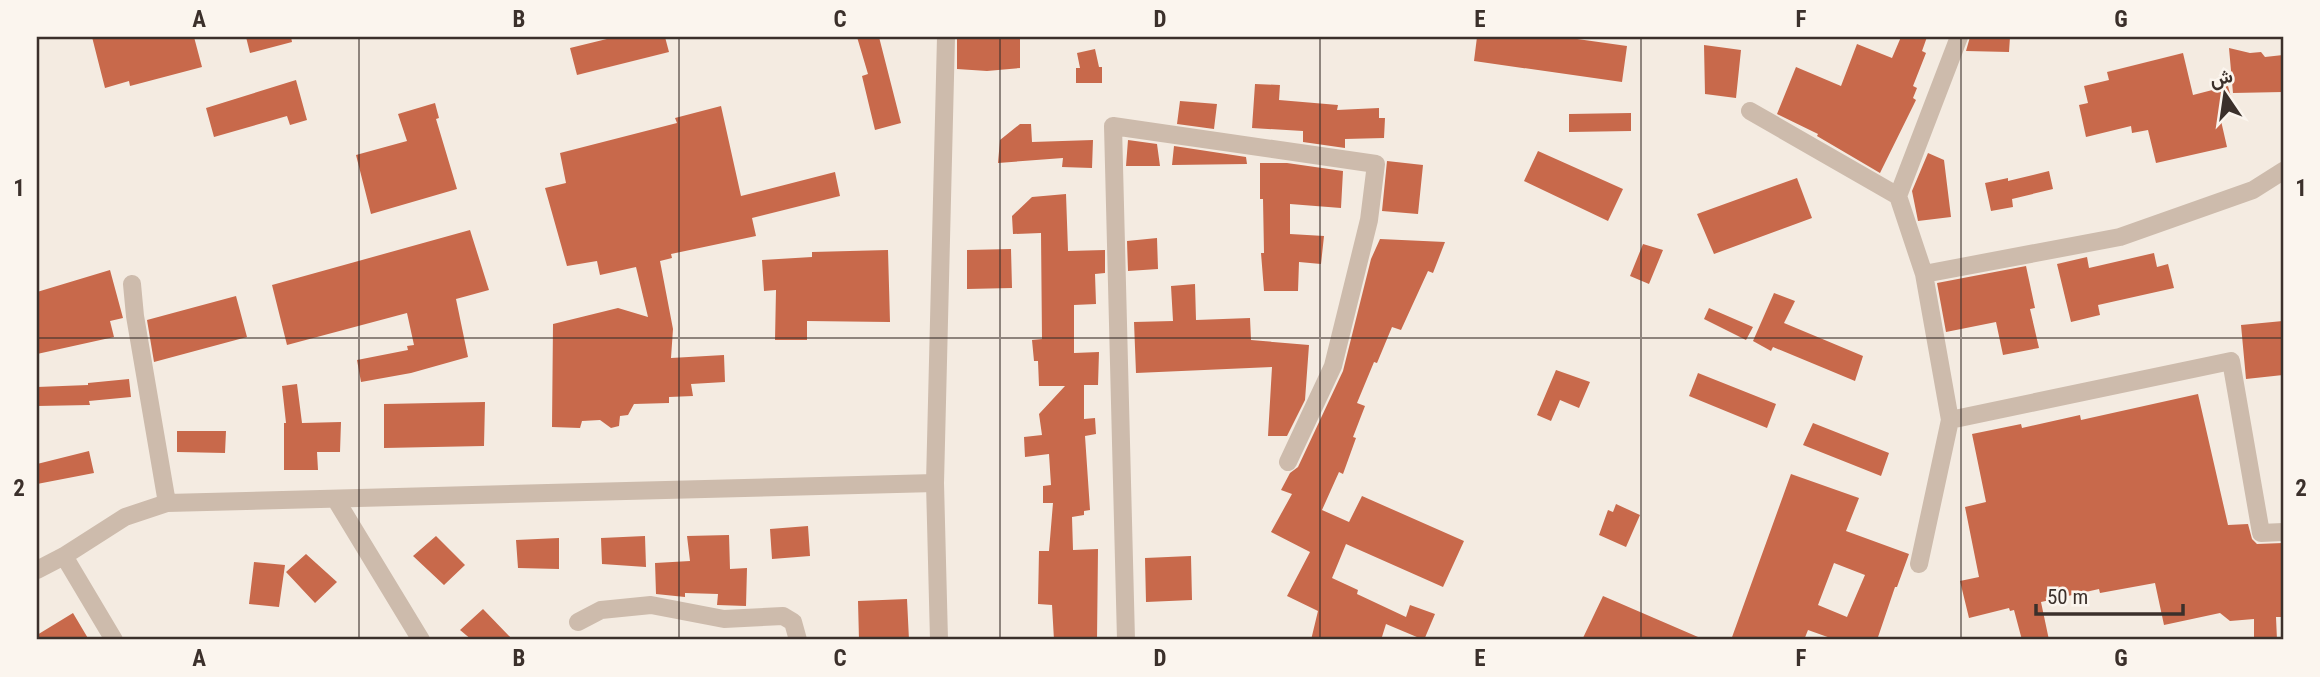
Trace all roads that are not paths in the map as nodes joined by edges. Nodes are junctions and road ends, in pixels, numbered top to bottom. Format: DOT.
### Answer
graph roads {
  1 [pos="946,37"];
  2 [pos="1959,37"];
  3 [pos="1750,111"];
  4 [pos="2283,171"];
  5 [pos="1898,196"];
  6 [pos="1924,274"];
  7 [pos="132,284"];
  8 [pos="1950,419"];
  9 [pos="1288,462"];
  10 [pos="935,483"];
  11 [pos="336,500"];
  12 [pos="167,503"];
  13 [pos="2283,532"];
  14 [pos="64,556"];
  15 [pos="1919,564"];
  16 [pos="37,570"];
  17 [pos="578,622"];
  18 [pos="114,640"];
  19 [pos="421,640"];
  20 [pos="798,640"];
  21 [pos="939,640"];
  22 [pos="1126,640"];
  1 -- 10 [label="street"];
  2 -- 5 [label="street"];
  3 -- 5 [label="street"];
  4 -- 6 [label="street"];
  5 -- 6 [label="street"];
  6 -- 8 [label="street"];
  7 -- 12 [label="street"];
  8 -- 13 [label="street"];
  8 -- 15 [label="street"];
  9 -- 22 [label="street"];
  10 -- 11 [label="street"];
  10 -- 21 [label="street"];
  11 -- 12 [label="street"];
  11 -- 19 [label="street"];
  12 -- 14 [label="street"];
  14 -- 16 [label="street"];
  14 -- 18 [label="street"];
  17 -- 20 [label="street"];
}
